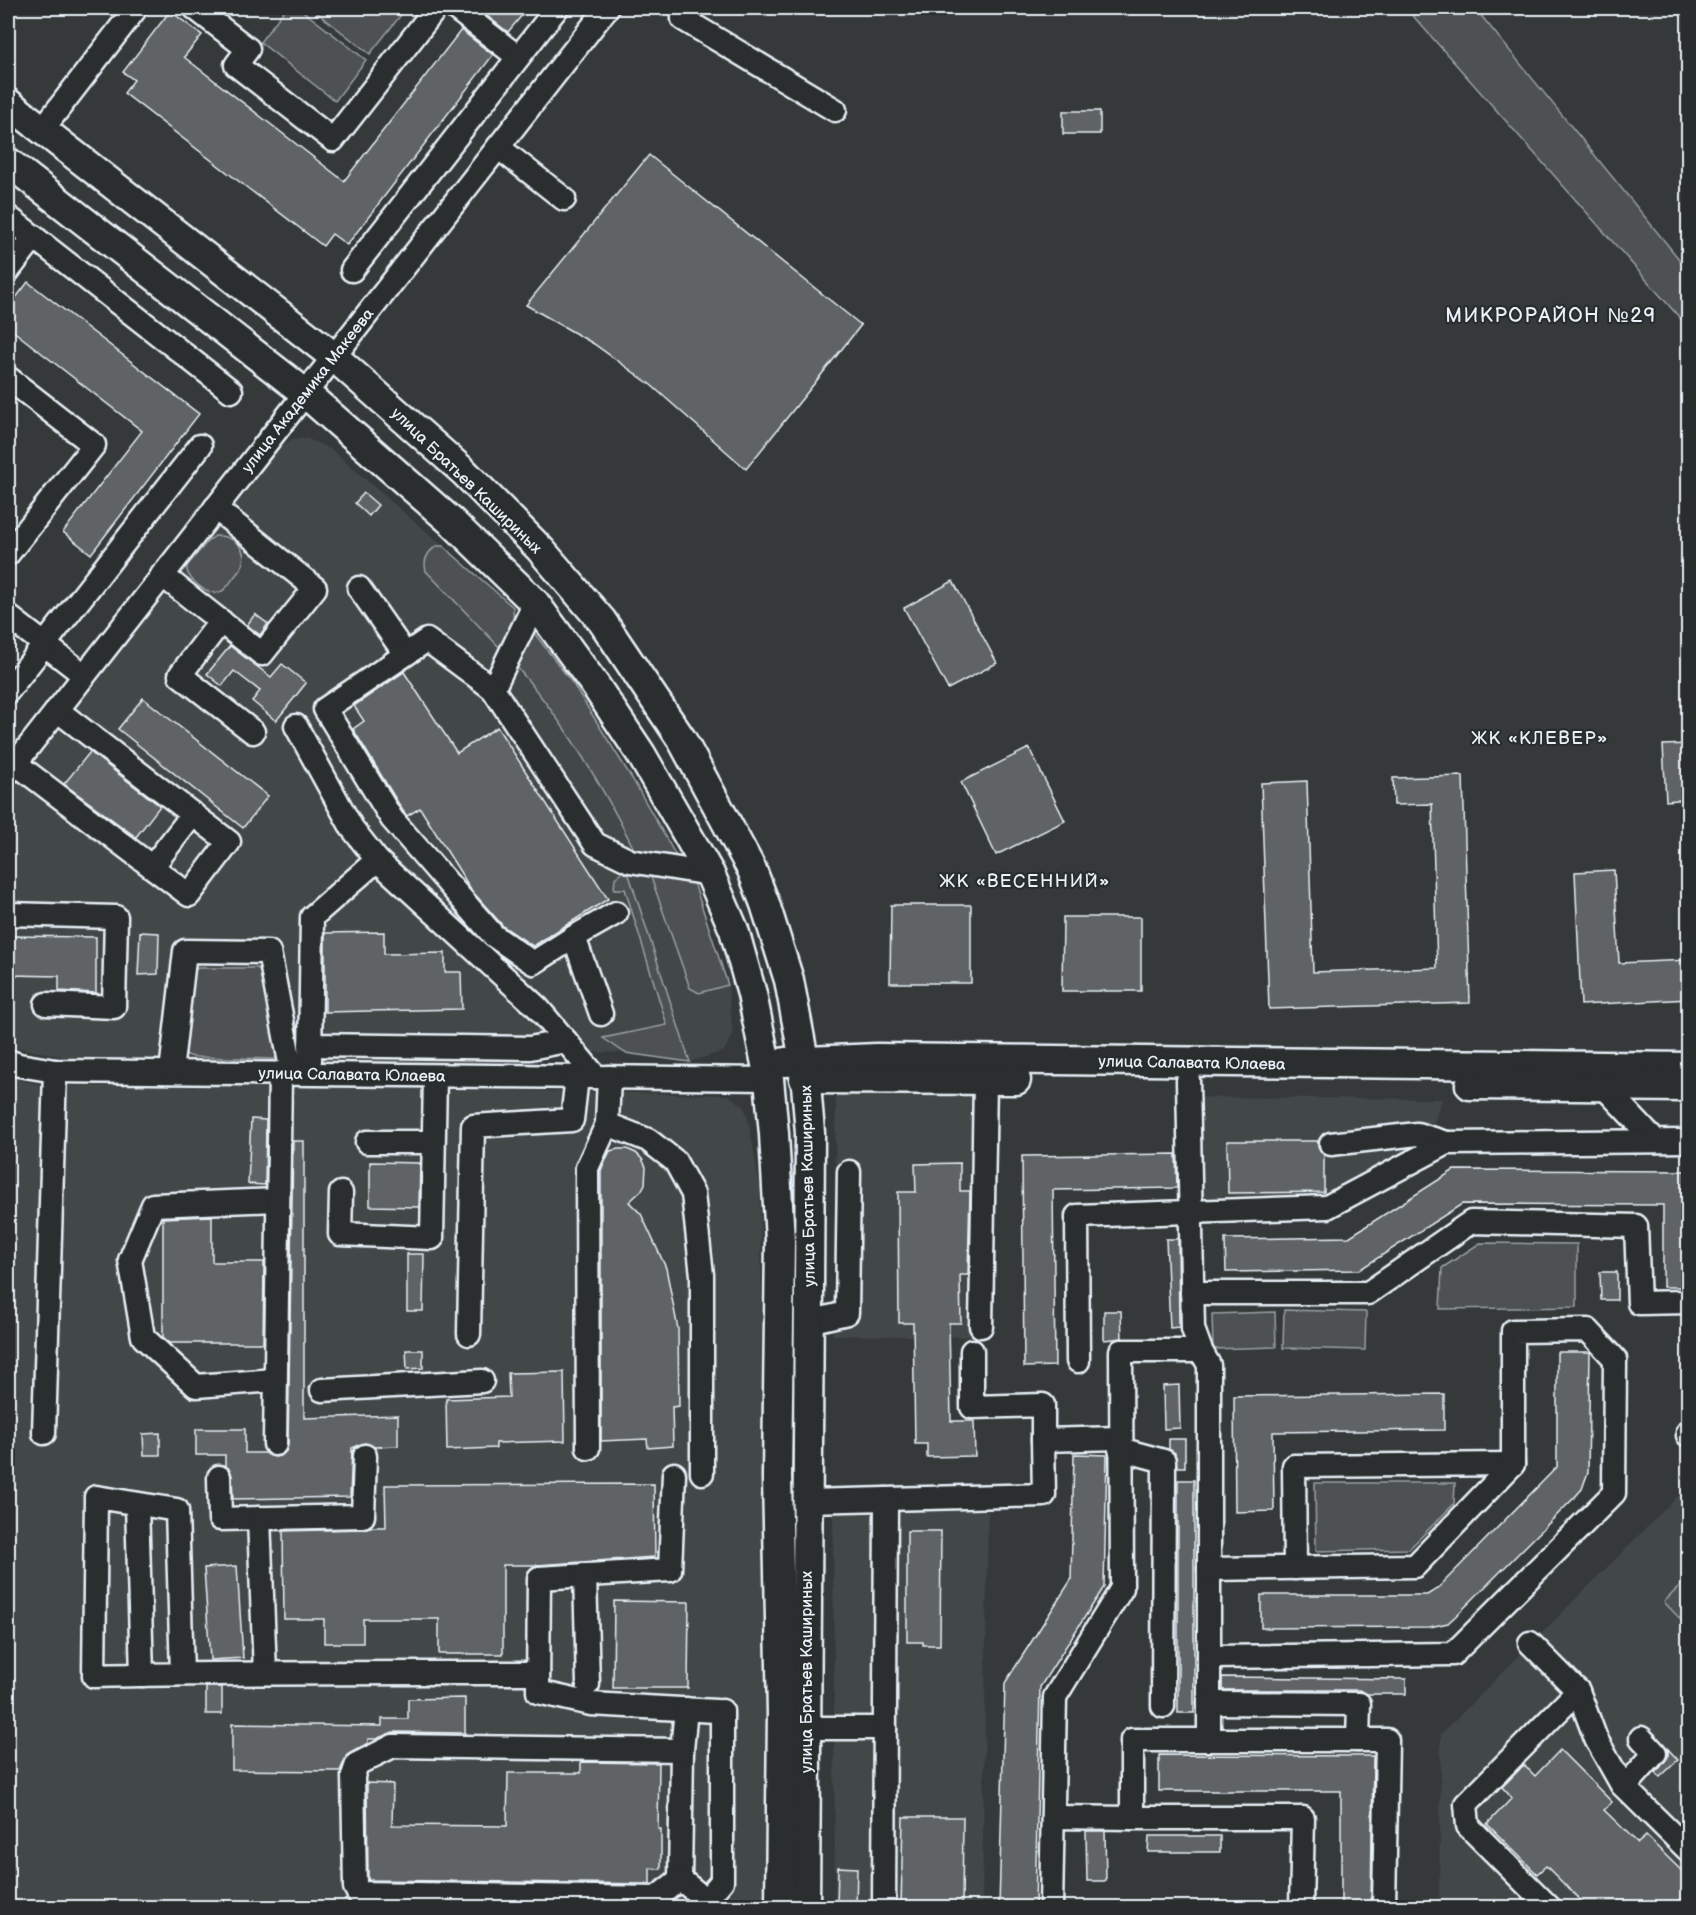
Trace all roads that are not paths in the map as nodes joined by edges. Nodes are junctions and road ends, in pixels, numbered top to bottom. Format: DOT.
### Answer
graph roads {
  1 [pos="195,8"];
  2 [pos="436,8"];
  3 [pos="455,8"];
  4 [pos="557,8"];
  5 [pos="607,8"];
  6 [pos="683,8"];
  7 [pos="133,9"];
  8 [pos="518,57"];
  9 [pos="8,103"];
  10 [pos="835,110"];
  11 [pos="42,130"];
  12 [pos="498,147"];
  13 [pos="8,162"];
  14 [pos="436,163"];
  15 [pos="467,186"];
  16 [pos="564,199"];
  17 [pos="8,216"];
  18 [pos="34,237"];
  19 [pos="352,270"];
  20 [pos="8,271"];
  21 [pos="333,356"];
  22 [pos="8,378"];
  23 [pos="231,391"];
  24 [pos="305,393"];
  25 [pos="200,446"];
  26 [pos="215,508"];
  27 [pos="8,554"];
  28 [pos="162,575"];
  29 [pos="359,588"];
  30 [pos="535,603"];
  31 [pos="8,616"];
  32 [pos="221,621"];
  33 [pos="44,644"];
  34 [pos="405,654"];
  35 [pos="84,675"];
  36 [pos="493,689"];
  37 [pos="8,691"];
  38 [pos="57,710"];
  39 [pos="296,726"];
  40 [pos="253,732"];
  41 [pos="11,768"];
  42 [pos="193,814"];
  43 [pos="377,860"];
  44 [pos="152,867"];
  45 [pos="710,874"];
  46 [pos="616,913"];
  47 [pos="8,914"];
  48 [pos="574,937"];
  49 [pos="46,1004"];
  50 [pos="601,1014"];
  51 [pos="566,1041"];
  52 [pos="310,1045"];
  53 [pos="8,1061"];
  54 [pos="1689,1067"];
  55 [pos="805,1070"];
  56 [pos="56,1071"];
  57 [pos="171,1072"];
  58 [pos="767,1072"];
  59 [pos="294,1073"];
  60 [pos="435,1076"];
  61 [pos="594,1077"];
  62 [pos="985,1080"];
  63 [pos="1188,1080"];
  64 [pos="1689,1087"];
  65 [pos="1605,1088"];
  66 [pos="607,1124"];
  67 [pos="1655,1141"];
  68 [pos="1689,1141"];
  69 [pos="367,1142"];
  70 [pos="434,1142"];
  71 [pos="1447,1143"];
  72 [pos="1330,1144"];
  73 [pos="849,1172"];
  74 [pos="341,1193"];
  75 [pos="278,1200"];
  76 [pos="1191,1212"];
  77 [pos="1192,1293"];
  78 [pos="1689,1302"];
  79 [pos="808,1322"];
  80 [pos="981,1326"];
  81 [pos="469,1334"];
  82 [pos="972,1351"];
  83 [pos="1201,1351"];
  84 [pos="779,1358"];
  85 [pos="808,1359"];
  86 [pos="1078,1361"];
  87 [pos="275,1380"];
  88 [pos="482,1381"];
  89 [pos="322,1390"];
  90 [pos="44,1433"];
  91 [pos="1043,1440"];
  92 [pos="274,1444"];
  93 [pos="1120,1444"];
  94 [pos="588,1448"];
  95 [pos="365,1456"];
  96 [pos="1513,1464"];
  97 [pos="702,1473"];
  98 [pos="674,1474"];
  99 [pos="219,1478"];
  100 [pos="886,1499"];
  101 [pos="807,1501"];
  102 [pos="137,1504"];
  103 [pos="259,1518"];
  104 [pos="1295,1568"];
  105 [pos="1209,1569"];
  106 [pos="585,1575"];
  107 [pos="1530,1643"];
  108 [pos="1209,1657"];
  109 [pos="538,1672"];
  110 [pos="265,1673"];
  111 [pos="182,1674"];
  112 [pos="142,1675"];
  113 [pos="588,1684"];
  114 [pos="1578,1691"];
  115 [pos="1209,1703"];
  116 [pos="1163,1706"];
  117 [pos="686,1709"];
  118 [pos="805,1728"];
  119 [pos="885,1728"];
  120 [pos="1641,1738"];
  121 [pos="1209,1740"];
  122 [pos="1358,1740"];
  123 [pos="682,1749"];
  124 [pos="1625,1787"];
  125 [pos="1053,1817"];
  126 [pos="1132,1818"];
  127 [pos="1689,1850"];
  128 [pos="680,1879"];
  129 [pos="780,1908"];
  130 [pos="805,1908"];
  131 [pos="884,1908"];
  132 [pos="1051,1908"];
  133 [pos="1301,1908"];
  134 [pos="1384,1908"];
  135 [pos="1550,1908"];
  1 -- 2 [label="street"];
  3 -- 8 [label="street"];
  4 -- 8 [label="street"];
  5 -- 12 [label="street, улица Академика Макеева"];
  6 -- 10 [label="street"];
  7 -- 11 [label="street"];
  8 -- 14 [label="street"];
  9 -- 11 [label="main road, улица Братьев Кашириных"];
  11 -- 21 [label="main road, улица Братьев Кашириных"];
  12 -- 15 [label="street, улица Академика Макеева"];
  12 -- 16 [label="street"];
  13 -- 24 [label="main road, улица Братьев Кашириных"];
  14 -- 15 [label="street"];
  14 -- 19 [label="street"];
  15 -- 21 [label="street, улица Академика Макеева"];
  17 -- 18 [label="street"];
  18 -- 20 [label="street"];
  18 -- 23 [label="street"];
  21 -- 24 [label="street, улица Академика Макеева"];
  21 -- 55 [label="main road, улица Братьев Кашириных"];
  22 -- 27 [label="street"];
  24 -- 26 [label="street, улица Академика Макеева"];
  24 -- 30 [label="main road, улица Братьев Кашириных"];
  25 -- 33 [label="street"];
  26 -- 28 [label="street, улица Академика Макеева"];
  26 -- 32 [label="street"];
  28 -- 32 [label="street"];
  28 -- 35 [label="street, улица Академика Макеева"];
  29 -- 34 [label="street"];
  30 -- 36 [label="street"];
  30 -- 45 [label="main road, улица Братьев Кашириных"];
  31 -- 33 [label="street"];
  32 -- 40 [label="street"];
  33 -- 35 [label="street"];
  33 -- 37 [label="street"];
  34 -- 36 [label="street"];
  34 -- 48 [label="street"];
  35 -- 38 [label="street, улица Академика Макеева"];
  36 -- 45 [label="street"];
  38 -- 41 [label="street, улица Академика Макеева"];
  38 -- 42 [label="street"];
  39 -- 43 [label="street"];
  41 -- 44 [label="street"];
  42 -- 44 [label="street"];
  42 -- 44 [label="street"];
  43 -- 51 [label="street"];
  43 -- 52 [label="street"];
  45 -- 58 [label="main road, улица Братьев Кашириных"];
  46 -- 48 [label="street"];
  47 -- 49 [label="street"];
  48 -- 50 [label="street"];
  51 -- 52 [label="street"];
  51 -- 61 [label="street"];
  52 -- 59 [label="street"];
  53 -- 56 [label="street, улица Салавата Юлаева"];
  54 -- 55 [label="main road, улица Салавата Юлаева"];
  55 -- 58 [label="main road, улица Салавата Юлаева"];
  55 -- 62 [label="main road, улица Салавата Юлаева"];
  55 -- 79 [label="main road, улица Братьев Кашириных"];
  56 -- 57 [label="street, улица Салавата Юлаева"];
  56 -- 90 [label="street"];
  57 -- 59 [label="street, улица Салавата Юлаева"];
  57 -- 59 [label="street"];
  58 -- 61 [label="street, улица Салавата Юлаева"];
  58 -- 84 [label="main road, улица Братьев Кашириных"];
  59 -- 60 [label="street, улица Салавата Юлаева"];
  59 -- 75 [label="street"];
  60 -- 61 [label="street, улица Салавата Юлаева"];
  60 -- 70 [label="street"];
  61 -- 66 [label="street"];
  61 -- 81 [label="street"];
  62 -- 63 [label="main road, улица Салавата Юлаева"];
  62 -- 80 [label="street"];
  63 -- 65 [label="main road, улица Салавата Юлаева"];
  63 -- 76 [label="street"];
  64 -- 65 [label="main road, улица Салавата Юлаева"];
  65 -- 67 [label="street"];
  66 -- 94 [label="street"];
  66 -- 97 [label="street"];
  67 -- 68 [label="street"];
  67 -- 71 [label="street"];
  69 -- 70 [label="street"];
  70 -- 74 [label="street"];
  71 -- 72 [label="street"];
  71 -- 76 [label="street"];
  73 -- 79 [label="street"];
  75 -- 87 [label="street"];
  75 -- 87 [label="street"];
  76 -- 77 [label="street"];
  76 -- 86 [label="street"];
  77 -- 78 [label="street"];
  77 -- 83 [label="street"];
  79 -- 85 [label="main road, улица Братьев Кашириных"];
  82 -- 91 [label="street"];
  83 -- 93 [label="street"];
  83 -- 105 [label="street"];
  84 -- 85 [label="main road"];
  84 -- 129 [label="main road, улица Братьев Кашириных"];
  85 -- 101 [label="main road, улица Братьев Кашириных"];
  87 -- 92 [label="street"];
  88 -- 89 [label="street"];
  91 -- 93 [label="street"];
  91 -- 100 [label="street"];
  93 -- 116 [label="street"];
  93 -- 125 [label="street"];
  95 -- 103 [label="street"];
  96 -- 104 [label="street"];
  96 -- 104 [label="street"];
  96 -- 108 [label="street"];
  98 -- 106 [label="street"];
  99 -- 103 [label="street"];
  100 -- 101 [label="street"];
  100 -- 119 [label="street"];
  101 -- 118 [label="main road, улица Братьев Кашириных"];
  102 -- 111 [label="street"];
  102 -- 112 [label="street"];
  102 -- 112 [label="street"];
  103 -- 110 [label="street"];
  104 -- 105 [label="street"];
  105 -- 108 [label="street"];
  106 -- 109 [label="street"];
  106 -- 113 [label="street"];
  107 -- 114 [label="street"];
  108 -- 115 [label="street"];
  109 -- 110 [label="street"];
  109 -- 117 [label="street"];
  110 -- 111 [label="street"];
  111 -- 112 [label="street"];
  114 -- 124 [label="street"];
  114 -- 135 [label="street"];
  115 -- 121 [label="street"];
  115 -- 122 [label="street"];
  117 -- 123 [label="street"];
  117 -- 128 [label="street"];
  118 -- 119 [label="street"];
  118 -- 130 [label="main road, улица Братьев Кашириных"];
  119 -- 131 [label="street"];
  120 -- 124 [label="street"];
  121 -- 122 [label="street"];
  121 -- 126 [label="street"];
  122 -- 134 [label="street"];
  123 -- 128 [label="street"];
  123 -- 128 [label="street"];
  124 -- 127 [label="street"];
  125 -- 126 [label="street"];
  125 -- 132 [label="street"];
  126 -- 133 [label="street"];
}
